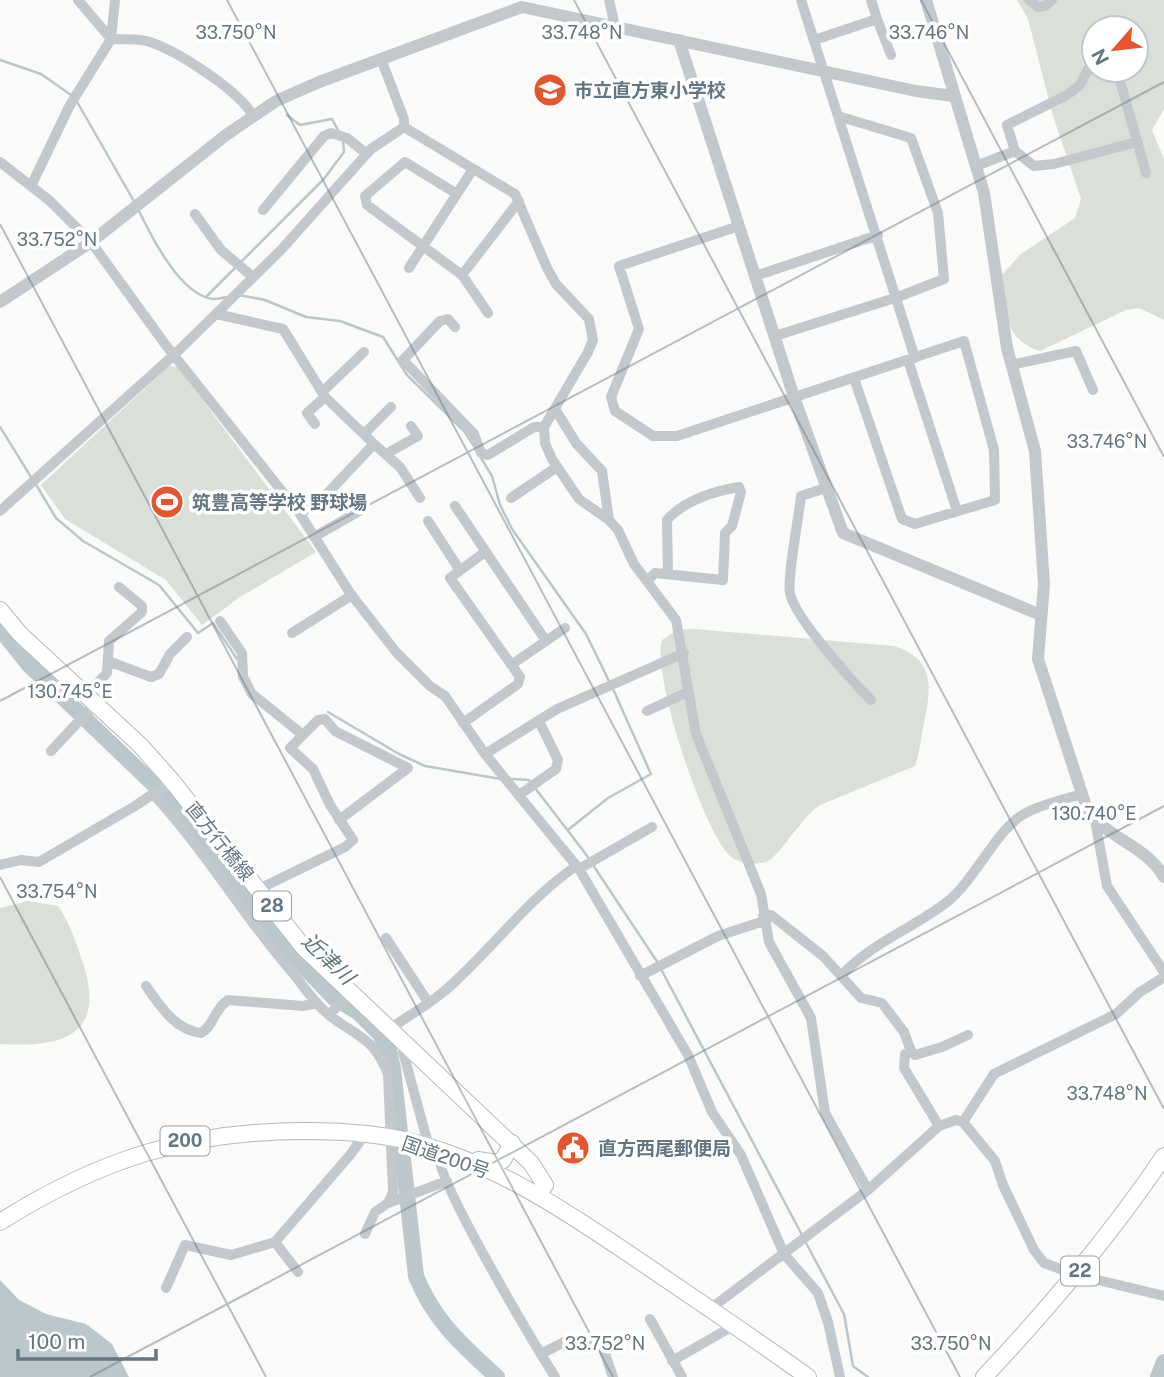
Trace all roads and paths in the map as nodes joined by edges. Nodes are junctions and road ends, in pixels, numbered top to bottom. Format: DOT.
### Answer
graph roads {
  1 [pos="78,0"];
  2 [pos="115,0"];
  3 [pos="609,0"];
  4 [pos="801,0"];
  5 [pos="871,0"];
  6 [pos="926,0"];
  7 [pos="1029,0"];
  8 [pos="1052,0"];
  9 [pos="521,3"];
  10 [pos="877,19"];
  11 [pos="615,26"];
  12 [pos="111,39"];
  13 [pos="679,40"];
  14 [pos="814,40"];
  15 [pos="891,55"];
  16 [pos="381,59"];
  17 [pos="823,72"];
  18 [pos="1081,84"];
  19 [pos="1121,84"];
  20 [pos="953,96"];
  21 [pos="253,116"];
  22 [pos="838,117"];
  23 [pos="404,127"];
  24 [pos="1137,142"];
  25 [pos="1015,151"];
  26 [pos="367,154"];
  27 [pos="0,162"];
  28 [pos="976,166"];
  29 [pos="473,169"];
  30 [pos="1146,173"];
  31 [pos="32,186"];
  32 [pos="457,194"];
  33 [pos="519,201"];
  34 [pos="263,209"];
  35 [pos="195,214"];
  36 [pos="739,226"];
  37 [pos="878,235"];
  38 [pos="91,242"];
  39 [pos="424,245"];
  40 [pos="409,268"];
  41 [pos="462,275"];
  42 [pos="755,276"];
  43 [pos="253,278"];
  44 [pos="898,297"];
  45 [pos="0,302"];
  46 [pos="488,313"];
  47 [pos="216,314"];
  48 [pos="455,327"];
  49 [pos="775,336"];
  50 [pos="364,352"];
  51 [pos="175,354"];
  52 [pos="912,359"];
  53 [pos="1011,365"];
  54 [pos="854,378"];
  55 [pos="1093,390"];
  56 [pos="323,394"];
  57 [pos="794,397"];
  58 [pos="391,407"];
  59 [pos="555,409"];
  60 [pos="314,424"];
  61 [pos="411,426"];
  62 [pos="544,427"];
  63 [pos="363,434"];
  64 [pos="374,444"];
  65 [pos="386,454"];
  66 [pos="558,467"];
  67 [pos="826,488"];
  68 [pos="420,498"];
  69 [pos="511,498"];
  70 [pos="455,506"];
  71 [pos="0,509"];
  72 [pos="363,509"];
  73 [pos="957,511"];
  74 [pos="300,514"];
  75 [pos="609,520"];
  76 [pos="428,521"];
  77 [pos="314,537"];
  78 [pos="485,552"];
  79 [pos="459,569"];
  80 [pos="668,573"];
  81 [pos="647,581"];
  82 [pos="119,587"];
  83 [pos="352,595"];
  84 [pos="0,610"];
  85 [pos="1041,615"];
  86 [pos="220,621"];
  87 [pos="565,628"];
  88 [pos="292,633"];
  89 [pos="187,637"];
  90 [pos="546,641"];
  91 [pos="684,653"];
  92 [pos="108,662"];
  93 [pos="511,665"];
  94 [pos="688,692"];
  95 [pos="871,700"];
  96 [pos="92,701"];
  97 [pos="647,711"];
  98 [pos="538,721"];
  99 [pos="463,723"];
  100 [pos="303,735"];
  101 [pos="51,751"];
  102 [pos="485,754"];
  103 [pos="172,781"];
  104 [pos="153,794"];
  105 [pos="519,795"];
  106 [pos="1075,796"];
  107 [pos="339,820"];
  108 [pos="1095,820"];
  109 [pos="652,827"];
  110 [pos="0,865"];
  111 [pos="577,867"];
  112 [pos="1164,877"];
  113 [pos="259,890"];
  114 [pos="764,919"];
  115 [pos="387,938"];
  116 [pos="1164,972"];
  117 [pos="640,976"];
  118 [pos="841,976"];
  119 [pos="1164,977"];
  120 [pos="146,986"];
  121 [pos="348,995"];
  122 [pos="428,1002"];
  123 [pos="317,1003"];
  124 [pos="331,1014"];
  125 [pos="391,1028"];
  126 [pos="968,1035"];
  127 [pos="404,1041"];
  128 [pos="911,1051"];
  129 [pos="963,1122"];
  130 [pos="939,1126"];
  131 [pos="359,1134"];
  132 [pos="388,1138"];
  133 [pos="512,1143"];
  134 [pos="429,1147"];
  135 [pos="1164,1156"];
  136 [pos="465,1160"];
  137 [pos="1164,1169"];
  138 [pos="447,1181"];
  139 [pos="868,1190"];
  140 [pos="538,1195"];
  141 [pos="392,1201"];
  142 [pos="0,1222"];
  143 [pos="365,1234"];
  144 [pos="275,1242"];
  145 [pos="784,1254"];
  146 [pos="298,1272"];
  147 [pos="1082,1276"];
  148 [pos="166,1288"];
  149 [pos="1164,1296"];
  150 [pos="710,1309"];
  151 [pos="650,1319"];
  152 [pos="733,1326"];
  153 [pos="541,1354"];
  154 [pos="672,1361"];
  155 [pos="555,1377"];
  156 [pos="613,1377"];
  157 [pos="682,1377"];
  158 [pos="808,1377"];
  159 [pos="840,1377"];
  160 [pos="984,1377"];
  161 [pos="995,1377"];
  1 -- 12 [label="street"];
  2 -- 12 [label="street"];
  3 -- 11 [label="street"];
  4 -- 14 [label="street"];
  5 -- 10 [label="street"];
  6 -- 20 [label="street"];
  7 -- 8 [label="street"];
  9 -- 11 [label="street"];
  9 -- 16 [label="street"];
  10 -- 14 [label="street"];
  10 -- 15 [label="street"];
  11 -- 13 [label="street"];
  12 -- 21 [label="street"];
  12 -- 31 [label="street"];
  13 -- 17 [label="street"];
  13 -- 36 [label="street"];
  14 -- 17 [label="street"];
  16 -- 21 [label="street"];
  16 -- 23 [label="street"];
  17 -- 20 [label="street"];
  17 -- 22 [label="street"];
  18 -- 25 [label="street"];
  19 -- 24 [label="street"];
  20 -- 28 [label="street"];
  21 -- 38 [label="street"];
  22 -- 37 [label="street"];
  22 -- 44 [label="street"];
  23 -- 26 [label="street"];
  23 -- 29 [label="street"];
  24 -- 25 [label="street"];
  24 -- 30 [label="street"];
  25 -- 28 [label="street"];
  26 -- 34 [label="street"];
  26 -- 43 [label="street"];
  27 -- 31 [label="street"];
  28 -- 53 [label="street"];
  29 -- 32 [label="street"];
  29 -- 33 [label="street"];
  31 -- 38 [label="street"];
  32 -- 39 [label="street"];
  32 -- 39 [label="street"];
  33 -- 41 [label="street"];
  33 -- 59 [label="street"];
  35 -- 43 [label="street"];
  36 -- 42 [label="street"];
  36 -- 57 [label="street"];
  37 -- 42 [label="street"];
  37 -- 44 [label="street"];
  38 -- 45 [label="street"];
  38 -- 51 [label="street"];
  39 -- 40 [label="street"];
  39 -- 41 [label="street"];
  41 -- 46 [label="street"];
  42 -- 49 [label="street"];
  43 -- 47 [label="street"];
  44 -- 49 [label="street"];
  44 -- 52 [label="street"];
  47 -- 51 [label="street"];
  47 -- 56 [label="street"];
  48 -- 62 [label="street"];
  49 -- 57 [label="street"];
  50 -- 56 [label="street"];
  51 -- 71 [label="street"];
  51 -- 74 [label="street"];
  52 -- 54 [label="street"];
  52 -- 73 [label="street"];
  52 -- 73 [label="street"];
  53 -- 55 [label="street"];
  53 -- 85 [label="street"];
  54 -- 57 [label="street"];
  54 -- 73 [label="street"];
  56 -- 60 [label="street"];
  56 -- 63 [label="street"];
  57 -- 67 [label="street"];
  58 -- 63 [label="street"];
  59 -- 62 [label="street"];
  59 -- 75 [label="street"];
  61 -- 65 [label="street"];
  62 -- 66 [label="street"];
  63 -- 64 [label="street"];
  64 -- 65 [label="street"];
  64 -- 74 [label="street"];
  65 -- 68 [label="street"];
  66 -- 69 [label="street"];
  66 -- 75 [label="street"];
  67 -- 85 [label="street"];
  67 -- 95 [label="street"];
  70 -- 78 [label="street"];
  72 -- 77 [label="street"];
  74 -- 77 [label="street"];
  75 -- 81 [label="street"];
  76 -- 79 [label="street"];
  77 -- 83 [label="street"];
  78 -- 79 [label="street"];
  78 -- 90 [label="street"];
  79 -- 93 [label="street"];
  80 -- 80 [label="street"];
  80 -- 81 [label="street"];
  81 -- 91 [label="street"];
  82 -- 92 [label="street"];
  83 -- 88 [label="street"];
  83 -- 99 [label="street"];
  84 -- 96 [label="main road, 直方行橋線 / 28"];
  85 -- 108 [label="street"];
  86 -- 100 [label="street"];
  87 -- 90 [label="street"];
  89 -- 92 [label="street"];
  90 -- 93 [label="street"];
  91 -- 94 [label="street"];
  91 -- 98 [label="street"];
  92 -- 96 [label="street"];
  93 -- 99 [label="street"];
  94 -- 97 [label="street"];
  94 -- 114 [label="street"];
  96 -- 101 [label="street"];
  96 -- 103 [label="main road, 直方行橋線 / 28"];
  98 -- 102 [label="street"];
  98 -- 105 [label="street"];
  99 -- 102 [label="street"];
  100 -- 107 [label="street"];
  100 -- 107 [label="street"];
  102 -- 105 [label="street"];
  103 -- 104 [label="street"];
  103 -- 113 [label="main road, 直方行橋線 / 28"];
  104 -- 110 [label="street"];
  104 -- 123 [label="street"];
  105 -- 111 [label="street"];
  106 -- 118 [label="street"];
  107 -- 113 [label="street"];
  108 -- 112 [label="street"];
  108 -- 116 [label="street"];
  109 -- 111 [label="street"];
  111 -- 117 [label="street"];
  111 -- 122 [label="street"];
  113 -- 121 [label="main road, 直方行橋線 / 28"];
  114 -- 117 [label="street"];
  114 -- 118 [label="street"];
  114 -- 139 [label="street"];
  115 -- 122 [label="street"];
  117 -- 145 [label="street"];
  118 -- 128 [label="street"];
  119 -- 129 [label="street"];
  120 -- 123 [label="street"];
  121 -- 124 [label="street"];
  121 -- 125 [label="main road, 直方行橋線 / 28"];
  122 -- 125 [label="street"];
  123 -- 124 [label="street"];
  124 -- 132 [label="street"];
  125 -- 127 [label="main road, 直方行橋線 / 28"];
  126 -- 128 [label="street"];
  127 -- 133 [label="main road, 直方行橋線 / 28"];
  127 -- 134 [label="street"];
  128 -- 130 [label="street"];
  129 -- 130 [label="street"];
  129 -- 147 [label="street"];
  130 -- 139 [label="street"];
  131 -- 132 [label="main road, 国道200号 / 200"];
  131 -- 142 [label="main road, 国道200号 / 200"];
  131 -- 144 [label="street"];
  132 -- 134 [label="main road, 国道200号 / 200"];
  132 -- 141 [label="street"];
  133 -- 136 [label="main road"];
  133 -- 140 [label="main road, 直方行橋線 / 28"];
  134 -- 136 [label="main road, 国道200号 / 200"];
  134 -- 138 [label="street"];
  135 -- 147 [label="main road, 22"];
  136 -- 140 [label="main road, 国道200号 / 200"];
  137 -- 147 [label="main road, 22"];
  138 -- 141 [label="street"];
  138 -- 153 [label="street"];
  139 -- 145 [label="street"];
  140 -- 150 [label="main road, 国道200号 / 200"];
  141 -- 143 [label="street"];
  144 -- 146 [label="street"];
  144 -- 148 [label="street"];
  145 -- 150 [label="street"];
  145 -- 159 [label="street"];
  147 -- 149 [label="street"];
  147 -- 160 [label="main road, 22"];
  147 -- 161 [label="main road, 22"];
  150 -- 152 [label="main road, 国道200号 / 200"];
  151 -- 154 [label="street"];
  152 -- 154 [label="street"];
  152 -- 158 [label="main road, 国道200号 / 200"];
  153 -- 155 [label="street"];
  153 -- 156 [label="street"];
  154 -- 157 [label="street"];
}
